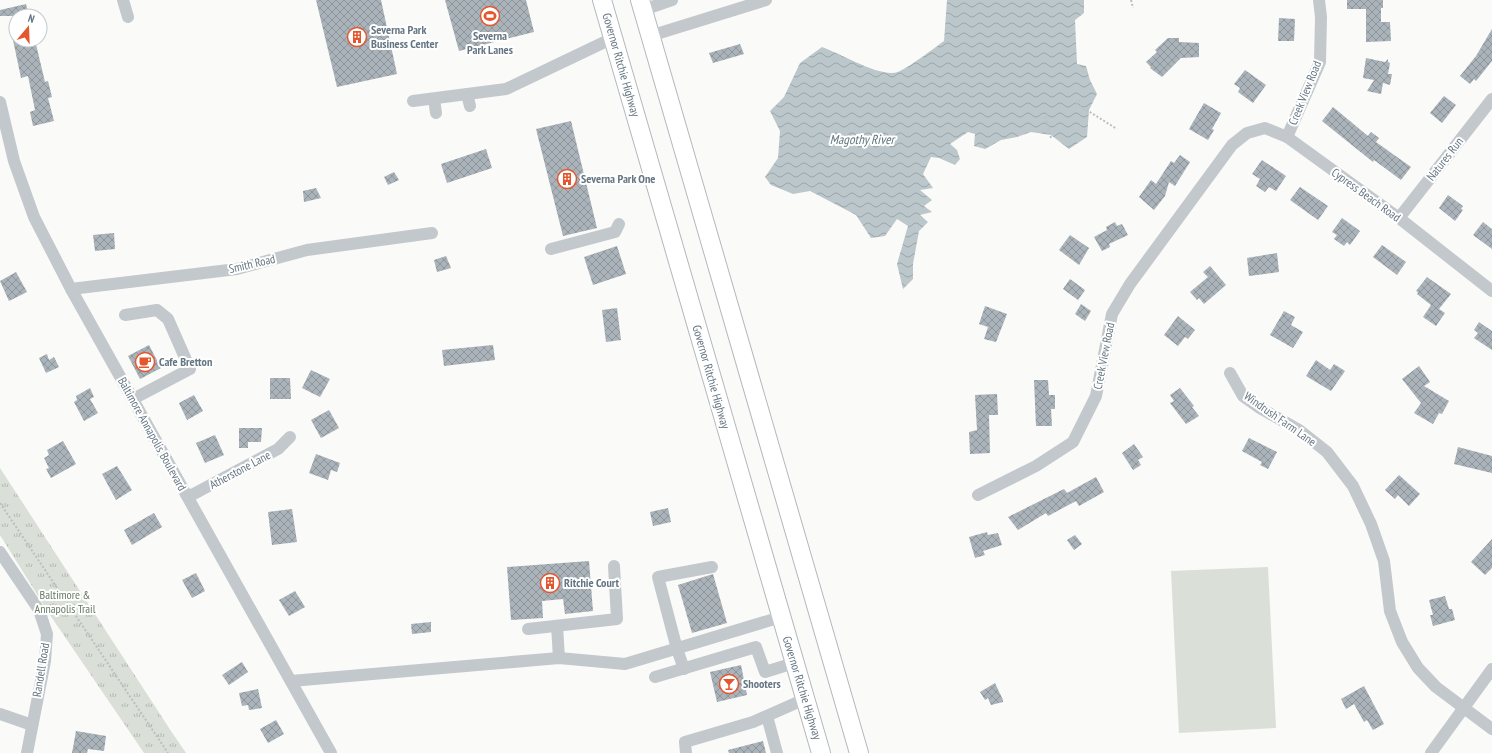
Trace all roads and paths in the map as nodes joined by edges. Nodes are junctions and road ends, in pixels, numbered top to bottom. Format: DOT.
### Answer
graph roads {
  1 [pos="123,0"];
  2 [pos="602,0"];
  3 [pos="672,0"];
  4 [pos="766,0"];
  5 [pos="1131,0"];
  6 [pos="1319,0"];
  7 [pos="641,5"];
  8 [pos="1133,8"];
  9 [pos="128,17"];
  10 [pos="650,36"];
  11 [pos="613,38"];
  12 [pos="467,94"];
  13 [pos="434,99"];
  14 [pos="1492,99"];
  15 [pos="1080,100"];
  16 [pos="413,101"];
  17 [pos="0,102"];
  18 [pos="470,106"];
  19 [pos="436,113"];
  20 [pos="1048,115"];
  21 [pos="1117,130"];
  22 [pos="1287,137"];
  23 [pos="1051,138"];
  24 [pos="1232,145"];
  25 [pos="1399,218"];
  26 [pos="619,224"];
  27 [pos="432,233"];
  28 [pos="551,249"];
  29 [pos="71,289"];
  30 [pos="1492,292"];
  31 [pos="125,315"];
  32 [pos="1230,373"];
  33 [pos="133,399"];
  34 [pos="290,437"];
  35 [pos="978,495"];
  36 [pos="188,497"];
  37 [pos="0,503"];
  38 [pos="0,552"];
  39 [pos="614,566"];
  40 [pos="712,567"];
  41 [pos="781,617"];
  42 [pos="557,626"];
  43 [pos="528,629"];
  44 [pos="677,649"];
  45 [pos="559,658"];
  46 [pos="794,663"];
  47 [pos="684,668"];
  48 [pos="1492,669"];
  49 [pos="655,677"];
  50 [pos="291,681"];
  51 [pos="805,699"];
  52 [pos="1465,707"];
  53 [pos="0,714"];
  54 [pos="766,716"];
  55 [pos="32,726"];
  56 [pos="1492,728"];
  57 [pos="27,753"];
  58 [pos="168,753"];
  59 [pos="331,753"];
  60 [pos="686,753"];
  61 [pos="777,753"];
  62 [pos="822,753"];
  63 [pos="859,753"];
  64 [pos="1431,753"];
  1 -- 9 [label="street"];
  2 -- 11 [label="highway, Governor Ritchie Highway"];
  3 -- 7 [label="street"];
  4 -- 10 [label="street"];
  5 -- 8 [label="path"];
  6 -- 22 [label="street, Creek View Road"];
  7 -- 10 [label="highway"];
  10 -- 63 [label="highway"];
  11 -- 12 [label="street"];
  11 -- 41 [label="highway, Governor Ritchie Highway"];
  12 -- 13 [label="street"];
  12 -- 18 [label="street"];
  13 -- 16 [label="street"];
  13 -- 19 [label="street"];
  14 -- 25 [label="street, Natures Run"];
  15 -- 21 [label="path"];
  17 -- 29 [label="street, Baltimore Annapolis Boulevard"];
  20 -- 23 [label="path"];
  22 -- 24 [label="street, Cypress Beach Road"];
  22 -- 25 [label="street, Cypress Beach Road"];
  24 -- 35 [label="street, Creek View Road"];
  25 -- 30 [label="street, Cypress Beach Road"];
  26 -- 28 [label="street"];
  27 -- 29 [label="street, Smith Road"];
  29 -- 33 [label="street, Baltimore Annapolis Boulevard"];
  31 -- 33 [label="street"];
  32 -- 52 [label="street, Windrush Farm Lane"];
  33 -- 36 [label="street, Baltimore Annapolis Boulevard"];
  34 -- 36 [label="street, Atherstone Lane"];
  36 -- 50 [label="street, Baltimore Annapolis Boulevard"];
  37 -- 58 [label="path"];
  38 -- 55 [label="street, Randell Road"];
  39 -- 42 [label="street"];
  40 -- 44 [label="street"];
  41 -- 44 [label="street"];
  41 -- 46 [label="highway, Governor Ritchie Highway"];
  42 -- 43 [label="street"];
  42 -- 45 [label="street"];
  44 -- 45 [label="street"];
  44 -- 47 [label="street"];
  45 -- 50 [label="street"];
  46 -- 47 [label="street"];
  46 -- 51 [label="highway, Governor Ritchie Highway"];
  47 -- 49 [label="street"];
  48 -- 52 [label="street"];
  50 -- 59 [label="street, Baltimore Annapolis Boulevard"];
  51 -- 54 [label="street"];
  51 -- 62 [label="highway, Governor Ritchie Highway"];
  52 -- 56 [label="street, Windrush Farm Lane"];
  52 -- 64 [label="street"];
  53 -- 55 [label="street"];
  54 -- 60 [label="street"];
  54 -- 61 [label="street"];
  55 -- 57 [label="street, Randell Road"];
}
